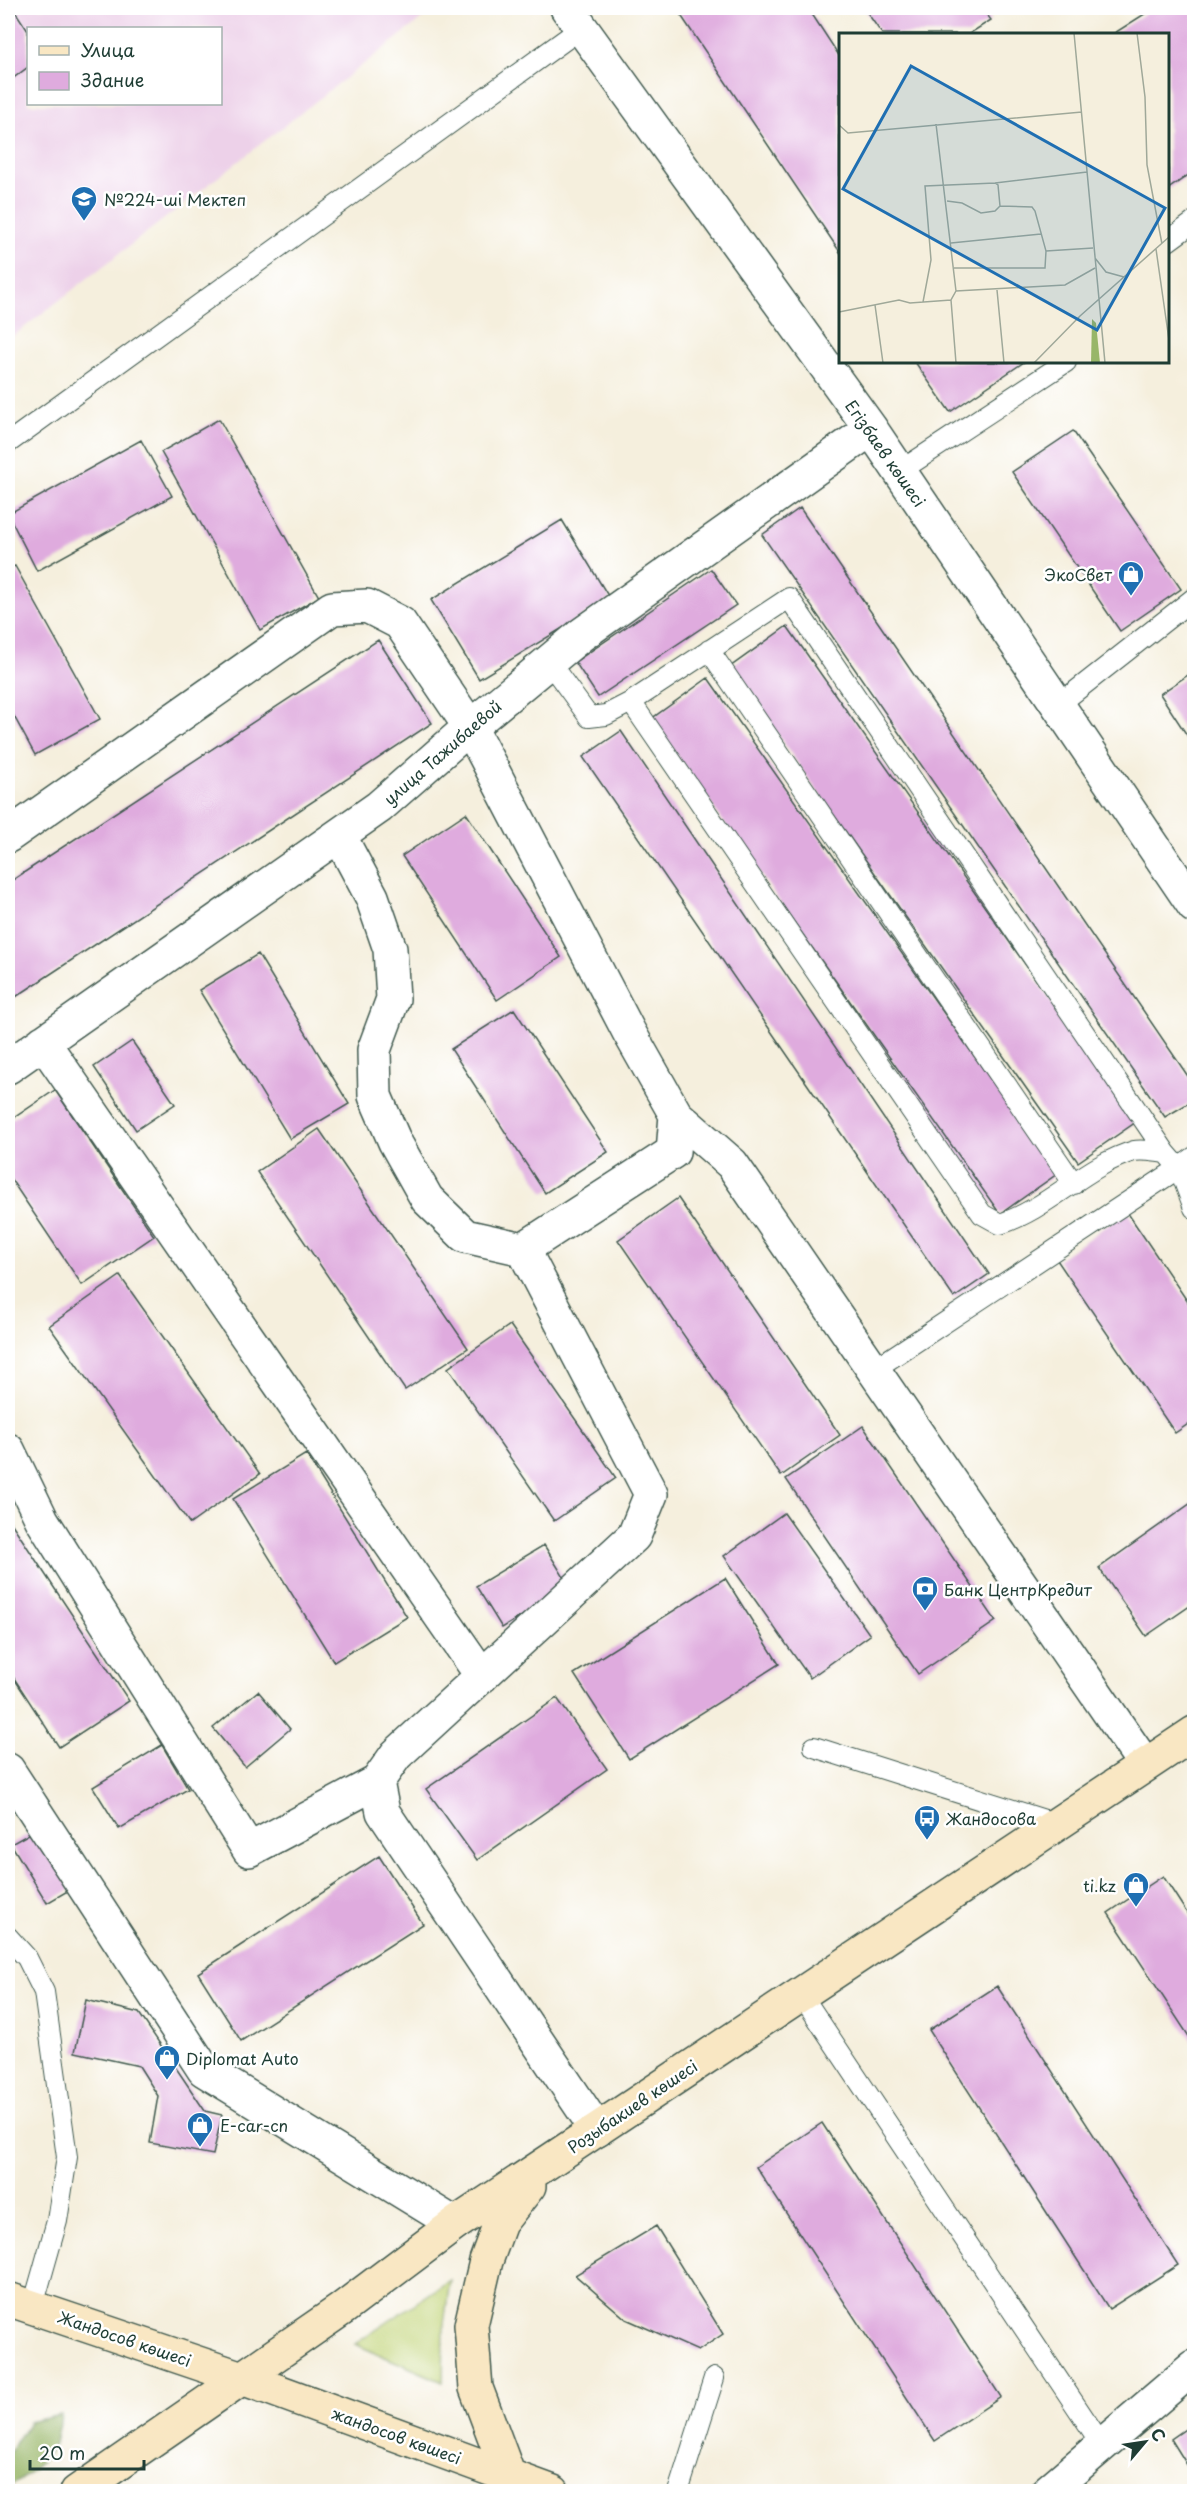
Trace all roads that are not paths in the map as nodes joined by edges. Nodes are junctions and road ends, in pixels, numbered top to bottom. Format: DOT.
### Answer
graph roads {
  1 [pos="573,18"];
  2 [pos="1194,222"];
  3 [pos="1169,240"];
  4 [pos="1064,363"];
  5 [pos="871,429"];
  6 [pos="8,443"];
  7 [pos="900,471"];
  8 [pos="1194,598"];
  9 [pos="710,650"];
  10 [pos="549,662"];
  11 [pos="631,702"];
  12 [pos="1058,705"];
  13 [pos="470,727"];
  14 [pos="339,835"];
  15 [pos="8,836"];
  16 [pos="1194,906"];
  17 [pos="44,1042"];
  18 [pos="8,1067"];
  19 [pos="676,1115"];
  20 [pos="1180,1159"];
  21 [pos="1074,1184"];
  22 [pos="1194,1208"];
  23 [pos="523,1249"];
  24 [pos="873,1370"];
  25 [pos="8,1450"];
  26 [pos="482,1676"];
  27 [pos="1194,1732"];
  28 [pos="814,1747"];
  29 [pos="1145,1765"];
  30 [pos="8,1770"];
  31 [pos="377,1782"];
  32 [pos="1057,1824"];
  33 [pos="8,1937"];
  34 [pos="801,1994"];
  35 [pos="597,2130"];
  36 [pos="548,2162"];
  37 [pos="455,2224"];
  38 [pos="20,2303"];
  39 [pos="1194,2367"];
  40 [pos="242,2378"];
  41 [pos="714,2378"];
  42 [pos="1102,2445"];
  43 [pos="509,2476"];
  44 [pos="1048,2491"];
  45 [pos="77,2492"];
  46 [pos="553,2492"];
  47 [pos="678,2492"];
  1 -- 5 [label="street, Егізбаев көшесі"];
  1 -- 6 [label="lane"];
  2 -- 3 [label="lane"];
  4 -- 7 [label="lane"];
  5 -- 7 [label="street, Егізбаев көшесі"];
  5 -- 10 [label="street, улица Тажибаевой"];
  7 -- 12 [label="street, Егізбаев көшесі"];
  8 -- 12 [label="lane"];
  9 -- 11 [label="lane"];
  9 -- 20 [label="lane"];
  9 -- 21 [label="lane"];
  10 -- 11 [label="lane"];
  10 -- 13 [label="street, улица Тажибаевой"];
  11 -- 21 [label="lane"];
  12 -- 16 [label="street, Егізбаев көшесі"];
  13 -- 14 [label="street, улица Тажибаевой"];
  13 -- 15 [label="street"];
  13 -- 19 [label="street"];
  14 -- 17 [label="street, улица Тажибаевой"];
  14 -- 23 [label="street"];
  17 -- 18 [label="street, улица Тажибаевой"];
  17 -- 26 [label="street"];
  19 -- 23 [label="street"];
  19 -- 24 [label="street"];
  20 -- 21 [label="lane"];
  20 -- 22 [label="lane"];
  20 -- 24 [label="lane"];
  23 -- 26 [label="street"];
  24 -- 29 [label="street"];
  25 -- 31 [label="street"];
  26 -- 31 [label="street"];
  27 -- 29 [label="main road, Розыбакиев көшесі"];
  28 -- 32 [label="lane"];
  29 -- 32 [label="main road, Розыбакиев көшесі"];
  30 -- 37 [label="street"];
  31 -- 35 [label="street"];
  32 -- 34 [label="main road, Розыбакиев көшесі"];
  33 -- 38 [label="lane"];
  34 -- 35 [label="main road, Розыбакиев көшесі"];
  34 -- 42 [label="lane"];
  35 -- 36 [label="main road, Розыбакиев көшесі"];
  36 -- 37 [label="main road, Розыбакиев көшесі"];
  36 -- 43 [label="main road"];
  37 -- 40 [label="main road, Розыбакиев көшесі"];
  38 -- 40 [label="main road, Жандосов көшесі"];
  39 -- 42 [label="street"];
  40 -- 43 [label="main road, жандосов көшесі"];
  40 -- 45 [label="main road, Розыбакиев көшесі"];
  41 -- 47 [label="lane"];
  42 -- 44 [label="street"];
  43 -- 46 [label="main road, жандосов көшесі"];
}
